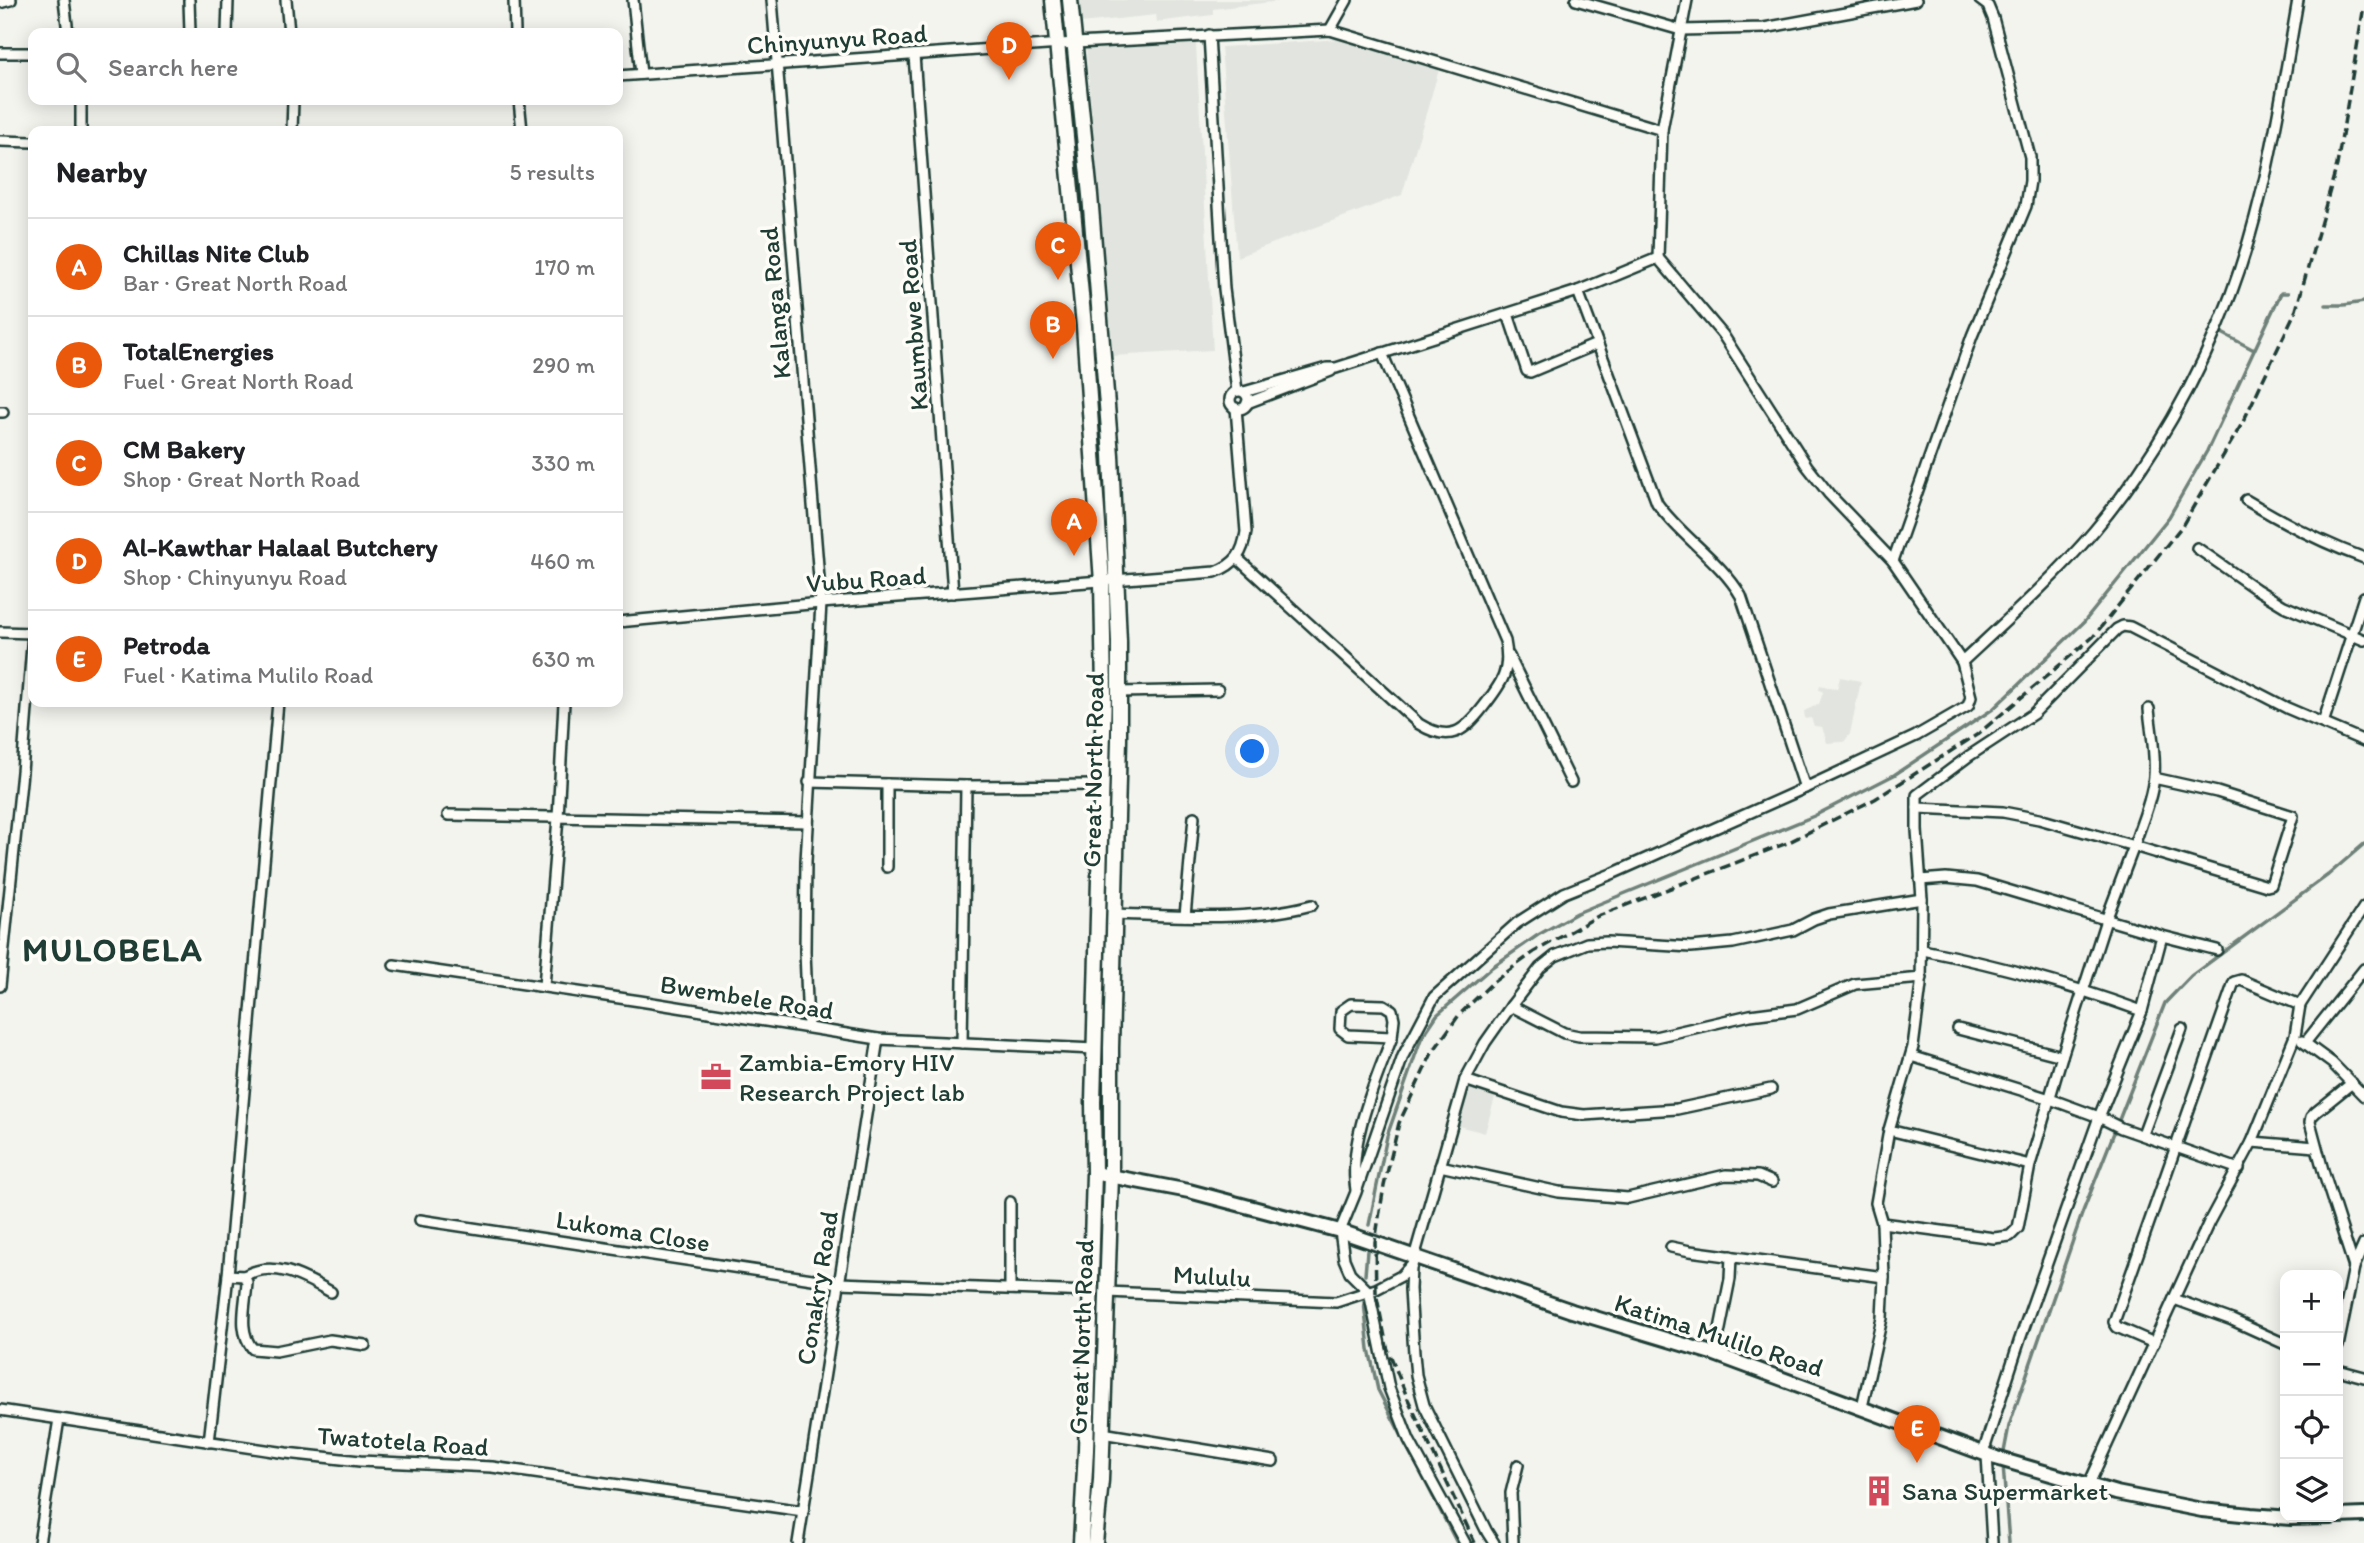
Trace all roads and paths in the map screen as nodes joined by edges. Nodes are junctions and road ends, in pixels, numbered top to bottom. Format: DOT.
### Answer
graph roads {
  1 [pos="11,0"];
  2 [pos="64,0"];
  3 [pos="189,0"];
  4 [pos="228,0"];
  5 [pos="286,0"];
  6 [pos="514,0"];
  7 [pos="633,0"];
  8 [pos="772,0"];
  9 [pos="1053,0"];
  10 [pos="1070,0"];
  11 [pos="1347,0"];
  12 [pos="1576,0"];
  13 [pos="1687,0"];
  14 [pos="1916,0"];
  15 [pos="1980,0"];
  16 [pos="2298,0"];
  17 [pos="0,3"];
  18 [pos="67,28"];
  19 [pos="190,28"];
  20 [pos="227,28"];
  21 [pos="289,28"];
  22 [pos="515,28"];
  23 [pos="1330,30"];
  24 [pos="1681,30"];
  25 [pos="1209,35"];
  26 [pos="1075,43"];
  27 [pos="1059,45"];
  28 [pos="0,53"];
  29 [pos="28,54"];
  30 [pos="914,55"];
  31 [pos="777,64"];
  32 [pos="641,74"];
  33 [pos="623,76"];
  34 [pos="80,105"];
  35 [pos="293,105"];
  36 [pos="519,105"];
  37 [pos="81,126"];
  38 [pos="292,126"];
  39 [pos="522,126"];
  40 [pos="1662,130"];
  41 [pos="0,141"];
  42 [pos="28,142"];
  43 [pos="1658,258"];
  44 [pos="1578,292"];
  45 [pos="1508,314"];
  46 [pos="1597,344"];
  47 [pos="1382,353"];
  48 [pos="1336,368"];
  49 [pos="1240,392"];
  50 [pos="1247,403"];
  51 [pos="1237,408"];
  52 [pos="2246,500"];
  53 [pos="2197,548"];
  54 [pos="2364,558"];
  55 [pos="1238,559"];
  56 [pos="1893,561"];
  57 [pos="1118,581"];
  58 [pos="1102,582"];
  59 [pos="953,593"];
  60 [pos="2364,597"];
  61 [pos="821,603"];
  62 [pos="623,622"];
  63 [pos="0,632"];
  64 [pos="28,633"];
  65 [pos="2352,636"];
  66 [pos="2364,640"];
  67 [pos="1508,655"];
  68 [pos="1962,662"];
  69 [pos="1219,690"];
  70 [pos="1119,692"];
  71 [pos="28,696"];
  72 [pos="278,707"];
  73 [pos="564,707"];
  74 [pos="2149,709"];
  75 [pos="2323,723"];
  76 [pos="2364,741"];
  77 [pos="2154,778"];
  78 [pos="809,782"];
  79 [pos="1571,782"];
  80 [pos="887,784"];
  81 [pos="1101,785"];
  82 [pos="967,786"];
  83 [pos="1805,788"];
  84 [pos="1917,808"];
  85 [pos="448,815"];
  86 [pos="558,817"];
  87 [pos="1194,817"];
  88 [pos="808,822"];
  89 [pos="2134,846"];
  90 [pos="887,867"];
  91 [pos="1920,880"];
  92 [pos="1922,899"];
  93 [pos="1312,905"];
  94 [pos="2364,907"];
  95 [pos="1115,914"];
  96 [pos="1185,916"];
  97 [pos="2106,920"];
  98 [pos="2162,936"];
  99 [pos="1923,950"];
  100 [pos="2217,950"];
  101 [pos="394,965"];
  102 [pos="2364,970"];
  103 [pos="1922,978"];
  104 [pos="0,986"];
  105 [pos="544,986"];
  106 [pos="2083,989"];
  107 [pos="2300,1005"];
  108 [pos="1511,1006"];
  109 [pos="2142,1011"];
  110 [pos="808,1027"];
  111 [pos="1958,1028"];
  112 [pos="2182,1029"];
  113 [pos="2294,1036"];
  114 [pos="1392,1037"];
  115 [pos="878,1039"];
  116 [pos="962,1043"];
  117 [pos="2305,1043"];
  118 [pos="1095,1049"];
  119 [pos="1911,1056"];
  120 [pos="2062,1056"];
  121 [pos="1465,1080"];
  122 [pos="2352,1083"];
  123 [pos="1771,1089"];
  124 [pos="2364,1096"];
  125 [pos="2050,1099"];
  126 [pos="2103,1119"];
  127 [pos="1889,1130"];
  128 [pos="2143,1134"];
  129 [pos="2252,1142"];
  130 [pos="2176,1147"];
  131 [pos="2316,1147"];
  132 [pos="2030,1165"];
  133 [pos="1440,1166"];
  134 [pos="2239,1169"];
  135 [pos="1094,1173"];
  136 [pos="1111,1175"];
  137 [pos="1772,1182"];
  138 [pos="1356,1192"];
  139 [pos="1010,1202"];
  140 [pos="420,1220"];
  141 [pos="1882,1223"];
  142 [pos="1340,1231"];
  143 [pos="2364,1244"];
  144 [pos="1671,1247"];
  145 [pos="1731,1256"];
  146 [pos="1414,1259"];
  147 [pos="2354,1267"];
  148 [pos="228,1275"];
  149 [pos="244,1276"];
  150 [pos="1884,1277"];
  151 [pos="839,1283"];
  152 [pos="1010,1289"];
  153 [pos="331,1292"];
  154 [pos="1090,1292"];
  155 [pos="1107,1292"];
  156 [pos="1369,1292"];
  157 [pos="2174,1299"];
  158 [pos="2341,1333"];
  159 [pos="2280,1342"];
  160 [pos="2154,1343"];
  161 [pos="365,1345"];
  162 [pos="1715,1354"];
  163 [pos="2343,1371"];
  164 [pos="2364,1377"];
  165 [pos="1862,1407"];
  166 [pos="0,1410"];
  167 [pos="59,1419"];
  168 [pos="1102,1433"];
  169 [pos="209,1442"];
  170 [pos="1993,1457"];
  171 [pos="1273,1461"];
  172 [pos="1518,1465"];
  173 [pos="2088,1486"];
  174 [pos="803,1511"];
  175 [pos="2364,1515"];
  176 [pos="2280,1517"];
  177 [pos="2343,1517"];
  178 [pos="39,1543"];
  179 [pos="798,1543"];
  180 [pos="1081,1543"];
  181 [pos="1088,1543"];
  182 [pos="1096,1543"];
  183 [pos="1465,1543"];
  184 [pos="1494,1543"];
  185 [pos="1513,1543"];
  186 [pos="1993,1543"];
  1 -- 17 [label="street"];
  2 -- 18 [label="street"];
  3 -- 19 [label="street"];
  4 -- 20 [label="street"];
  5 -- 21 [label="street"];
  6 -- 22 [label="street"];
  7 -- 32 [label="street"];
  8 -- 31 [label="street, Kalanga Road"];
  9 -- 27 [label="main road, Great North Road"];
  10 -- 26 [label="main road, Great North Road"];
  11 -- 23 [label="street"];
  12 -- 24 [label="street"];
  13 -- 24 [label="street"];
  14 -- 24 [label="street"];
  15 -- 56 [label="street"];
  16 -- 68 [label="street"];
  23 -- 25 [label="street, Chinyunyu Road"];
  23 -- 40 [label="street, Chinyunyu Road"];
  24 -- 40 [label="street"];
  25 -- 26 [label="street, Chinyunyu Road"];
  25 -- 49 [label="street"];
  26 -- 27 [label="street, Chinyunyu Road"];
  26 -- 57 [label="main road, Great North Road"];
  27 -- 30 [label="street, Chinyunyu Road"];
  27 -- 58 [label="main road, Great North Road"];
  28 -- 29 [label="street"];
  30 -- 31 [label="street, Chinyunyu Road"];
  30 -- 59 [label="street, Kaumbwe Road"];
  31 -- 32 [label="street, Chinyunyu Road"];
  31 -- 61 [label="street, Kalanga Road"];
  32 -- 33 [label="street, Chinyunyu Road"];
  34 -- 37 [label="street"];
  35 -- 38 [label="street"];
  36 -- 39 [label="street"];
  40 -- 43 [label="street"];
  41 -- 42 [label="street"];
  43 -- 44 [label="street"];
  43 -- 56 [label="street"];
  44 -- 45 [label="street"];
  44 -- 46 [label="street"];
  45 -- 46 [label="street"];
  45 -- 47 [label="street"];
  46 -- 83 [label="street"];
  47 -- 48 [label="street"];
  47 -- 67 [label="street"];
  48 -- 49 [label="street"];
  48 -- 50 [label="street"];
  49 -- 50 [label="street"];
  49 -- 51 [label="street"];
  50 -- 51 [label="street"];
  51 -- 55 [label="street"];
  52 -- 54 [label="street"];
  53 -- 65 [label="street"];
  55 -- 57 [label="street, Vubu Road"];
  55 -- 67 [label="street"];
  56 -- 68 [label="street"];
  57 -- 58 [label="street, Vubu Road"];
  57 -- 70 [label="main road, Great North Road"];
  58 -- 59 [label="street, Vubu Road"];
  58 -- 81 [label="main road, Great North Road"];
  59 -- 61 [label="street, Vubu Road"];
  60 -- 65 [label="street"];
  61 -- 62 [label="street, Vubu Road"];
  61 -- 78 [label="street, Kalanga Road"];
  63 -- 64 [label="street"];
  65 -- 66 [label="street"];
  65 -- 75 [label="street"];
  67 -- 79 [label="street"];
  68 -- 83 [label="street"];
  69 -- 70 [label="street"];
  70 -- 95 [label="main road, Great North Road"];
  71 -- 104 [label="street"];
  72 -- 148 [label="street"];
  73 -- 86 [label="street"];
  74 -- 77 [label="street"];
  75 -- 76 [label="street"];
  75 -- 84 [label="street"];
  77 -- 89 [label="street"];
  77 -- 89 [label="street"];
  78 -- 80 [label="street"];
  78 -- 88 [label="street, Kalanga Road"];
  80 -- 82 [label="street"];
  80 -- 90 [label="street"];
  81 -- 82 [label="street"];
  81 -- 118 [label="main road, Great North Road"];
  82 -- 116 [label="street"];
  83 -- 138 [label="street"];
  84 -- 89 [label="street"];
  84 -- 91 [label="street"];
  85 -- 86 [label="street"];
  86 -- 88 [label="street"];
  86 -- 105 [label="street"];
  87 -- 96 [label="street"];
  88 -- 110 [label="street, Kalanga Road"];
  89 -- 97 [label="street"];
  91 -- 92 [label="street"];
  91 -- 97 [label="street"];
  92 -- 99 [label="street"];
  92 -- 108 [label="street"];
  93 -- 96 [label="street"];
  94 -- 107 [label="street"];
  95 -- 96 [label="street"];
  95 -- 136 [label="main road, Great North Road"];
  97 -- 98 [label="street"];
  97 -- 106 [label="street"];
  98 -- 100 [label="street"];
  98 -- 109 [label="street"];
  99 -- 103 [label="street"];
  99 -- 106 [label="street"];
  101 -- 105 [label="street, Bwembele Road"];
  102 -- 117 [label="street"];
  103 -- 108 [label="street"];
  103 -- 119 [label="street"];
  105 -- 110 [label="street, Bwembele Road"];
  106 -- 109 [label="street"];
  106 -- 120 [label="street"];
  107 -- 113 [label="street"];
  107 -- 130 [label="street"];
  108 -- 121 [label="street"];
  109 -- 126 [label="street"];
  110 -- 115 [label="street, Bwembele Road"];
  111 -- 120 [label="street"];
  112 -- 128 [label="street"];
  113 -- 117 [label="street"];
  113 -- 129 [label="street"];
  114 -- 114 [label="street"];
  114 -- 138 [label="street"];
  115 -- 116 [label="street, Bwembele Road"];
  115 -- 151 [label="street, Conakry Road"];
  116 -- 118 [label="street, Bwembele Road"];
  117 -- 122 [label="street"];
  118 -- 135 [label="main road, Great North Road"];
  119 -- 125 [label="street"];
  119 -- 127 [label="street"];
  120 -- 125 [label="street"];
  121 -- 123 [label="street"];
  121 -- 133 [label="street"];
  122 -- 124 [label="street"];
  122 -- 131 [label="street"];
  125 -- 126 [label="street"];
  125 -- 132 [label="street"];
  126 -- 128 [label="street"];
  126 -- 170 [label="street"];
  127 -- 132 [label="street"];
  127 -- 141 [label="street"];
  128 -- 130 [label="street"];
  129 -- 131 [label="street"];
  129 -- 134 [label="street"];
  130 -- 134 [label="street"];
  130 -- 160 [label="street"];
  131 -- 147 [label="street"];
  132 -- 141 [label="street"];
  133 -- 137 [label="street"];
  133 -- 146 [label="street"];
  134 -- 157 [label="street"];
  135 -- 136 [label="main road, Katima Mulilo Road"];
  135 -- 154 [label="main road, Great North Road"];
  136 -- 142 [label="main road, Katima Mulilo Road"];
  136 -- 155 [label="main road, Great North Road"];
  138 -- 142 [label="street"];
  139 -- 152 [label="street"];
  140 -- 151 [label="street, Lukoma Close"];
  141 -- 150 [label="street"];
  142 -- 146 [label="main road, Katima Mulilo Road"];
  142 -- 156 [label="street"];
  143 -- 147 [label="street"];
  144 -- 145 [label="street"];
  145 -- 150 [label="street"];
  145 -- 162 [label="street"];
  146 -- 156 [label="street, Mululu"];
  146 -- 162 [label="main road, Katima Mulilo Road"];
  146 -- 184 [label="street"];
  147 -- 158 [label="street"];
  148 -- 149 [label="street"];
  148 -- 169 [label="street"];
  149 -- 153 [label="street"];
  149 -- 161 [label="street"];
  150 -- 165 [label="street"];
  151 -- 152 [label="street, Lukoma Close"];
  151 -- 174 [label="street, Conakry Road"];
  152 -- 154 [label="street, Lukoma Close"];
  154 -- 180 [label="main road, Great North Road"];
  155 -- 156 [label="street, Mululu"];
  155 -- 168 [label="main road, Great North Road"];
  156 -- 183 [label="street"];
  157 -- 159 [label="street"];
  157 -- 160 [label="street"];
  160 -- 173 [label="street"];
  162 -- 165 [label="main road, Katima Mulilo Road"];
  163 -- 164 [label="street"];
  165 -- 170 [label="main road, Katima Mulilo Road"];
  166 -- 167 [label="street, Twatotela Road"];
  167 -- 169 [label="street, Twatotela Road"];
  167 -- 178 [label="street"];
  168 -- 171 [label="street"];
  168 -- 182 [label="main road, Great North Road"];
  169 -- 174 [label="street, Twatotela Road"];
  170 -- 173 [label="main road, Katima Mulilo Road"];
  170 -- 186 [label="street"];
  172 -- 185 [label="street"];
  173 -- 176 [label="main road, Katima Mulilo Road"];
  174 -- 179 [label="street, Conakry Road"];
  175 -- 177 [label="main road"];
  180 -- 181 [label="street"];
}
